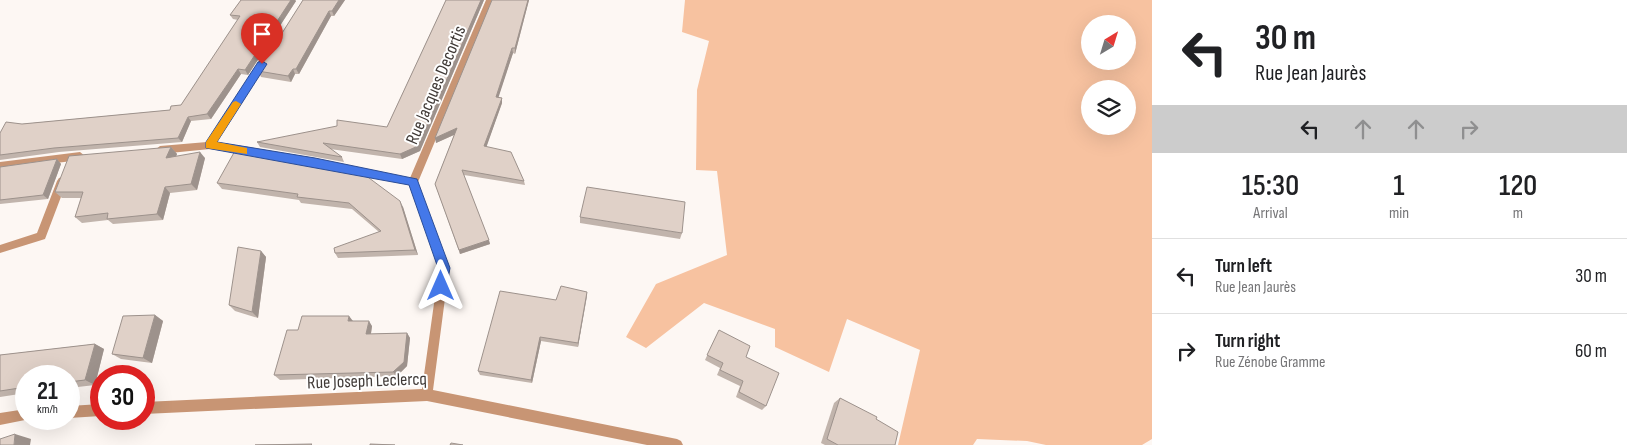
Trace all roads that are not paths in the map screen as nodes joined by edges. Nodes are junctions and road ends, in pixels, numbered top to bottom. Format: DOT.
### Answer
graph roads {
  1 [pos="490,0"];
  2 [pos="283,32"];
  3 [pos="210,145"];
  4 [pos="150,150"];
  5 [pos="91,155"];
  6 [pos="0,166"];
  7 [pos="68,166"];
  8 [pos="413,182"];
  9 [pos="0,250"];
  10 [pos="427,395"];
  11 [pos="155,407"];
  12 [pos="15,417"];
  13 [pos="0,419"];
  14 [pos="677,445"];
  1 -- 8 [label="street, Rue Jacques Decortis"];
  2 -- 3 [label="street"];
  3 -- 4 [label="street"];
  3 -- 8 [label="street"];
  5 -- 7 [label="street"];
  6 -- 7 [label="street"];
  7 -- 9 [label="street"];
  8 -- 10 [label="street"];
  10 -- 11 [label="street, Rue Joseph Leclercq"];
  10 -- 14 [label="street, Rue Joseph Leclercq"];
  12 -- 13 [label="street"];
}
